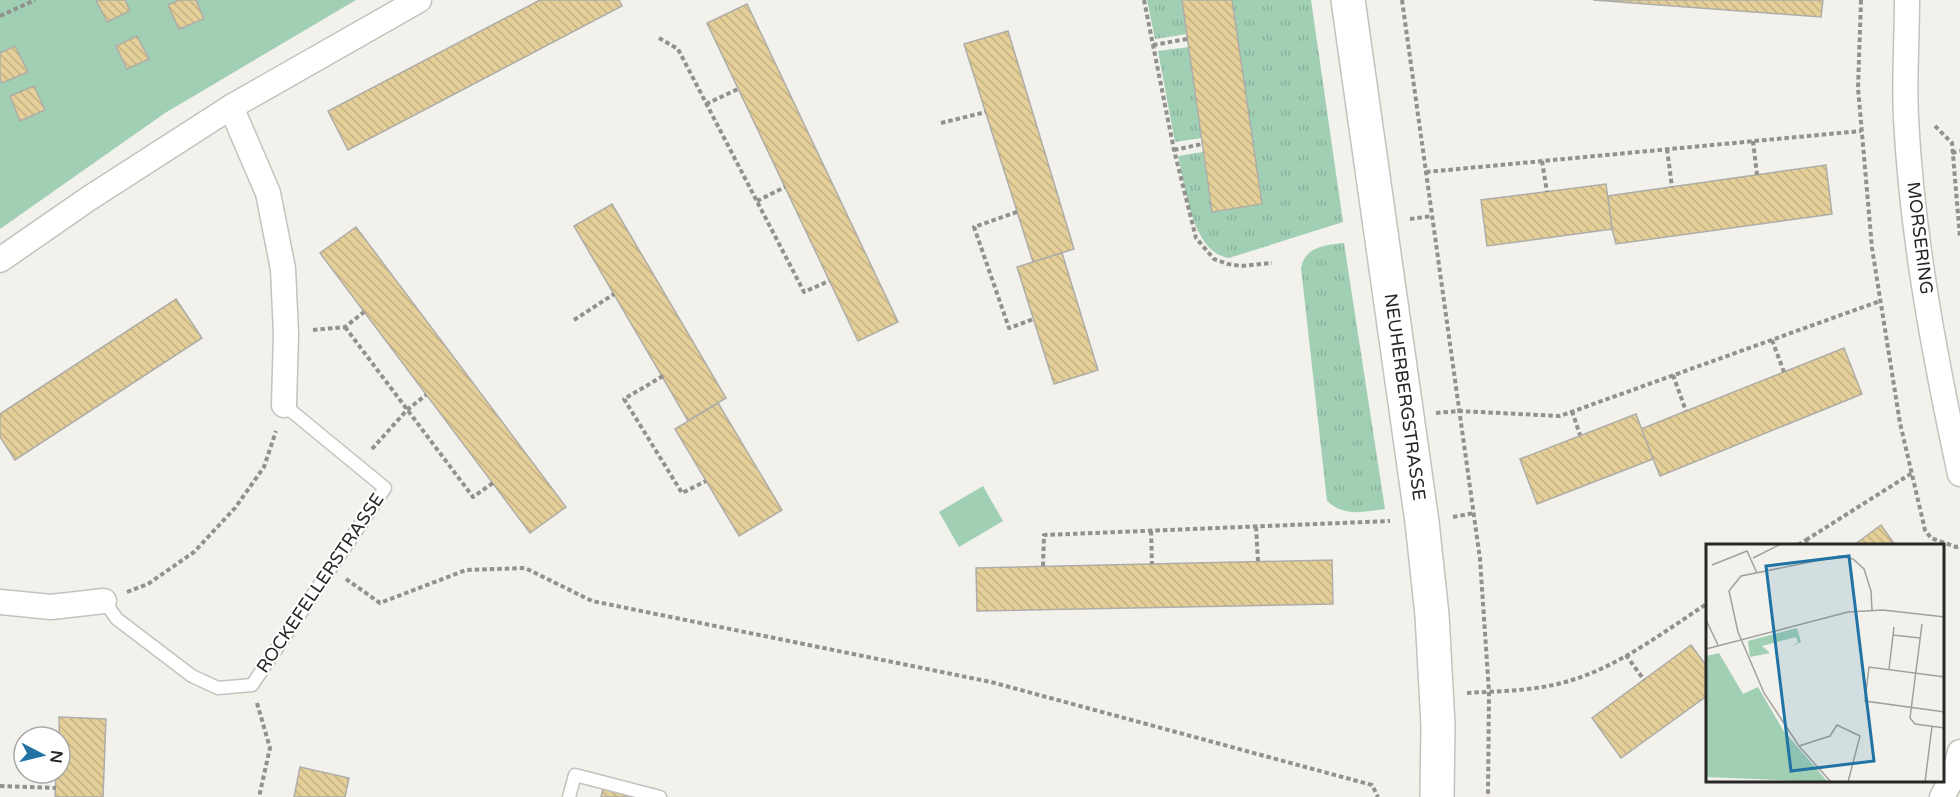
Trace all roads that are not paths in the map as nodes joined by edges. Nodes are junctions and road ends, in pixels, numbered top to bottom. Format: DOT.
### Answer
graph roads {
  1 [pos="419,0"];
  2 [pos="1348,0"];
  3 [pos="1907,0"];
  4 [pos="231,107"];
  5 [pos="0,260"];
  6 [pos="284,405"];
  7 [pos="1960,474"];
  8 [pos="104,601"];
  9 [pos="0,602"];
  10 [pos="1960,753"];
  11 [pos="569,797"];
  12 [pos="660,797"];
  13 [pos="1437,797"];
  14 [pos="1942,797"];
  1 -- 4 [label="street"];
  2 -- 13 [label="main road, NEUHERBERGSTRASSE"];
  3 -- 7 [label="street, MORSERING"];
  4 -- 5 [label="street"];
  4 -- 6 [label="street"];
  6 -- 8 [label="lane, ROCKEFELLERSTRASSE"];
  8 -- 9 [label="street"];
  10 -- 14 [label="street"];
  11 -- 12 [label="lane"];
}
